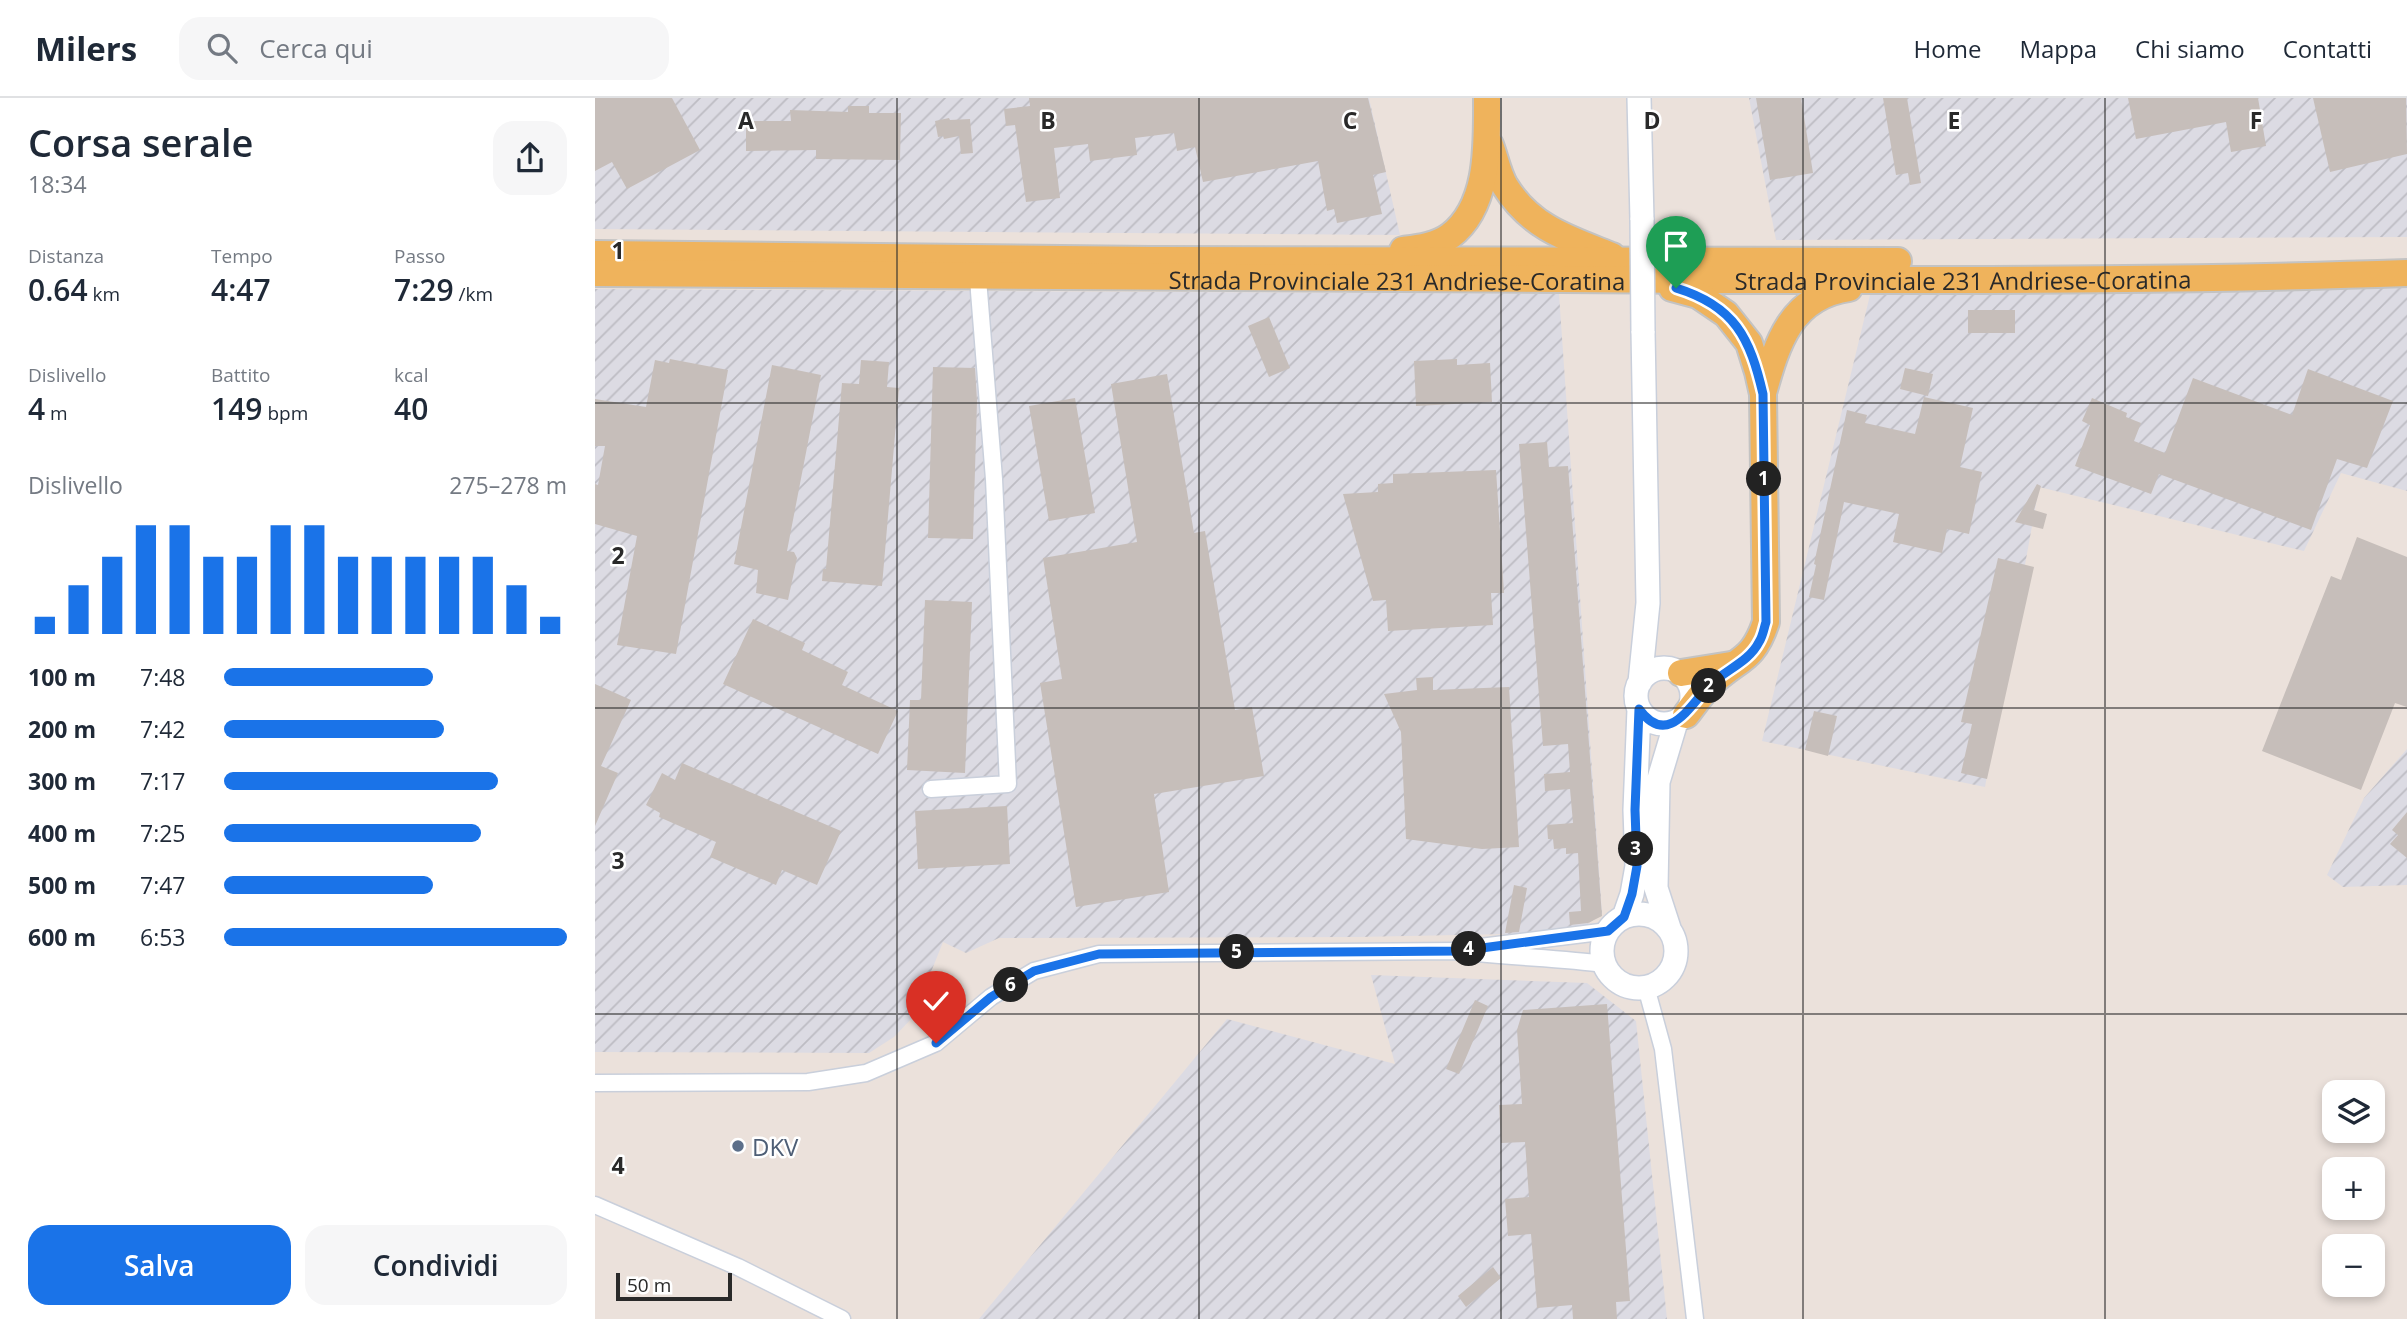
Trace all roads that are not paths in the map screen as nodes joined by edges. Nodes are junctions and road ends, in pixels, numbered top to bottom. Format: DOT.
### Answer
graph roads {
  1 [pos="1487,98"];
  2 [pos="1639,98"];
  3 [pos="1487,136"];
  4 [pos="595,254"];
  5 [pos="2407,256"];
  6 [pos="1327,260"];
  7 [pos="1615,271"];
  8 [pos="595,273"];
  9 [pos="2407,273"];
  10 [pos="978,279"];
  11 [pos="1893,280"];
  12 [pos="1763,394"];
  13 [pos="1648,603"];
  14 [pos="1736,664"];
  15 [pos="1672,671"];
  16 [pos="1640,682"];
  17 [pos="1639,709"];
  18 [pos="1681,718"];
  19 [pos="931,789"];
  20 [pos="1616,924"];
  21 [pos="1669,928"];
  22 [pos="1460,951"];
  23 [pos="1605,964"];
  24 [pos="1646,987"];
  25 [pos="595,1083"];
  26 [pos="595,1205"];
  27 [pos="842,1319"];
  28 [pos="1695,1319"];
  1 -- 3 [label="main road"];
  2 -- 13 [label="main road, bridge"];
  3 -- 6 [label="main road"];
  3 -- 7 [label="main road"];
  4 -- 6 [label="main road, Strada Provinciale 231 Andriese-Coratina"];
  5 -- 7 [label="main road, Strada Provinciale 231 Andriese-Coratina"];
  6 -- 7 [label="main road, Strada Provinciale 231 Andriese-Coratina"];
  7 -- 10 [label="main road, Strada Provinciale 231 Andriese-Coratina"];
  7 -- 11 [label="main road, Strada Provinciale 231 Andriese-Coratina"];
  7 -- 12 [label="main road"];
  8 -- 10 [label="main road, Strada Provinciale 231 Andriese-Coratina"];
  9 -- 11 [label="main road, Strada Provinciale 231 Andriese-Coratina"];
  10 -- 19 [label="street"];
  11 -- 12 [label="main road"];
  12 -- 14 [label="main road"];
  13 -- 15 [label="main road"];
  13 -- 16 [label="main road"];
  14 -- 15 [label="main road"];
  14 -- 18 [label="main road"];
  15 -- 16 [label="main road"];
  15 -- 18 [label="main road"];
  16 -- 17 [label="main road"];
  17 -- 18 [label="main road"];
  17 -- 20 [label="main road"];
  18 -- 21 [label="main road"];
  20 -- 21 [label="main road"];
  20 -- 22 [label="street"];
  20 -- 23 [label="main road"];
  21 -- 24 [label="main road"];
  22 -- 23 [label="street"];
  22 -- 25 [label="street"];
  23 -- 24 [label="main road"];
  24 -- 28 [label="street"];
  26 -- 27 [label="street"];
}
